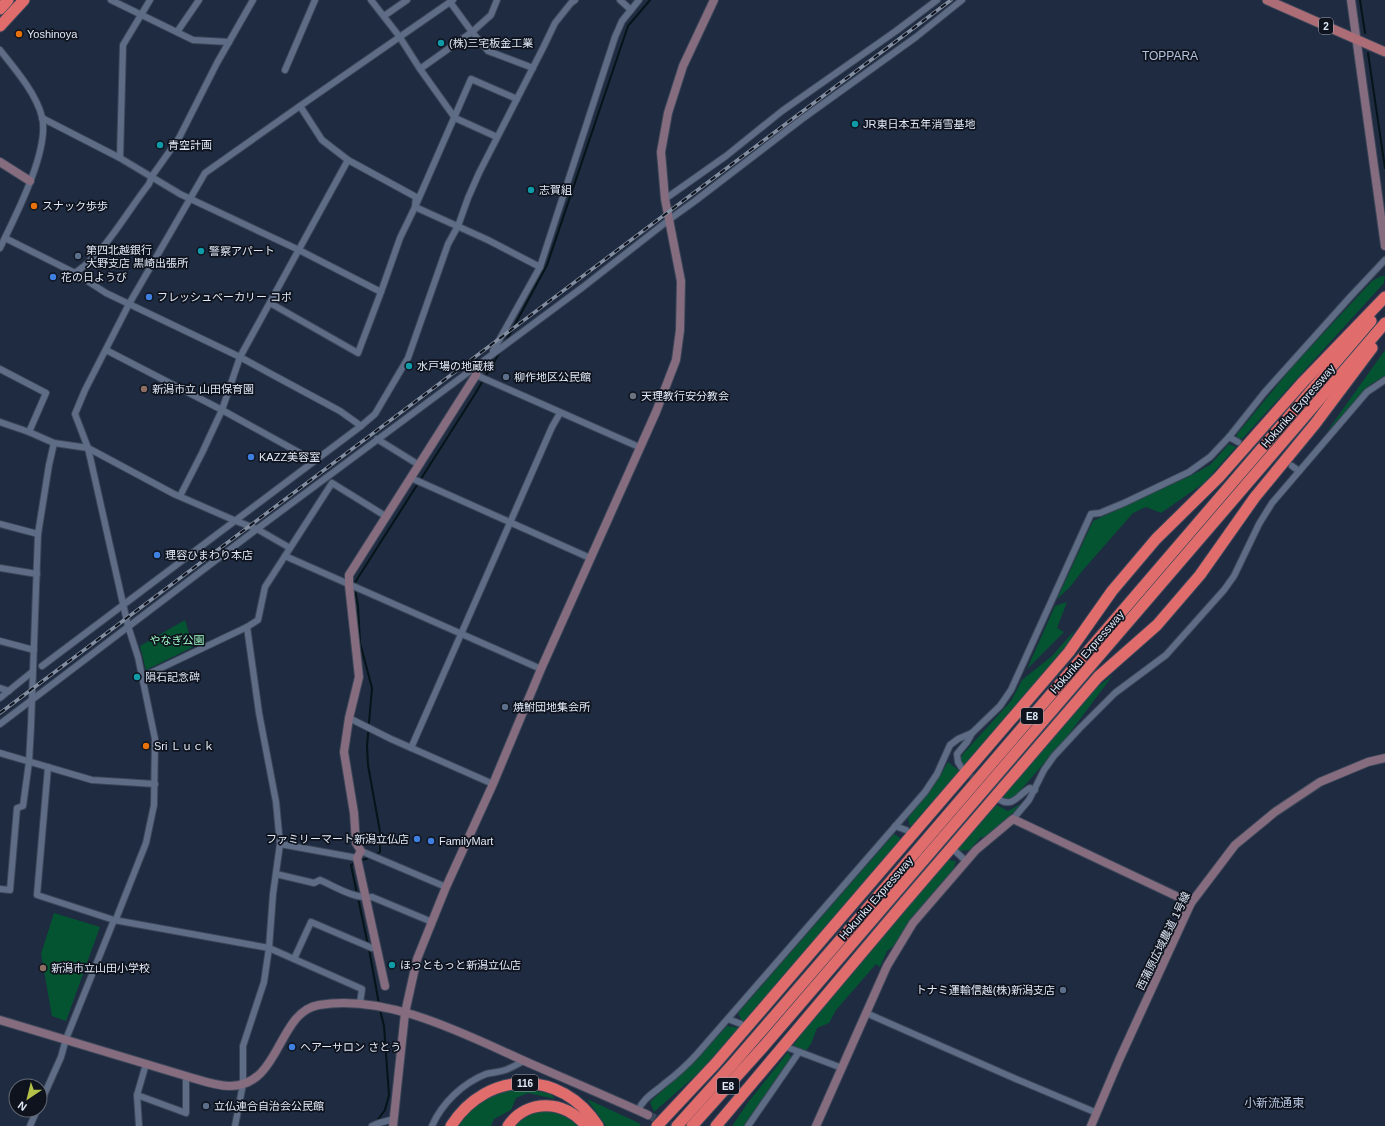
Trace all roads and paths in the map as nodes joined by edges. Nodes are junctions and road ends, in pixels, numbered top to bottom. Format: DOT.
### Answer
graph roads {
  1 [pos="24,0"];
  2 [pos="111,0"];
  3 [pos="150,0"];
  4 [pos="199,0"];
  5 [pos="253,0"];
  6 [pos="315,0"];
  7 [pos="371,0"];
  8 [pos="407,0"];
  9 [pos="497,0"];
  10 [pos="575,0"];
  11 [pos="620,0"];
  12 [pos="638,0"];
  13 [pos="714,0"];
  14 [pos="937,0"];
  15 [pos="962,0"];
  16 [pos="1267,0"];
  17 [pos="1351,0"];
  18 [pos="452,1"];
  19 [pos="631,10"];
  20 [pos="141,14"];
  21 [pos="384,16"];
  22 [pos="0,26"];
  23 [pos="177,32"];
  24 [pos="472,32"];
  25 [pos="400,36"];
  26 [pos="1356,40"];
  27 [pos="229,42"];
  28 [pos="0,50"];
  29 [pos="1385,52"];
  30 [pos="533,68"];
  31 [pos="420,69"];
  32 [pos="285,70"];
  33 [pos="517,99"];
  34 [pos="300,106"];
  35 [pos="42,118"];
  36 [pos="455,118"];
  37 [pos="498,137"];
  38 [pos="120,158"];
  39 [pos="348,160"];
  40 [pos="0,162"];
  41 [pos="152,176"];
  42 [pos="30,181"];
  43 [pos="190,199"];
  44 [pos="666,199"];
  45 [pos="415,207"];
  46 [pos="670,219"];
  47 [pos="458,226"];
  48 [pos="5,238"];
  49 [pos="1385,246"];
  50 [pos="0,248"];
  51 [pos="299,250"];
  52 [pos="1385,260"];
  53 [pos="540,267"];
  54 [pos="75,273"];
  55 [pos="381,292"];
  56 [pos="1385,297"];
  57 [pos="270,303"];
  58 [pos="129,304"];
  59 [pos="1385,304"];
  60 [pos="1385,323"];
  61 [pos="1385,330"];
  62 [pos="106,350"];
  63 [pos="492,354"];
  64 [pos="240,357"];
  65 [pos="0,369"];
  66 [pos="476,375"];
  67 [pos="1385,380"];
  68 [pos="222,410"];
  69 [pos="560,413"];
  70 [pos="0,422"];
  71 [pos="361,426"];
  72 [pos="29,432"];
  73 [pos="1229,437"];
  74 [pos="377,439"];
  75 [pos="1238,442"];
  76 [pos="54,443"];
  77 [pos="639,447"];
  78 [pos="88,448"];
  79 [pos="300,452"];
  80 [pos="419,465"];
  81 [pos="1292,466"];
  82 [pos="1300,471"];
  83 [pos="411,478"];
  84 [pos="180,496"];
  85 [pos="387,517"];
  86 [pos="236,521"];
  87 [pos="510,522"];
  88 [pos="0,524"];
  89 [pos="257,529"];
  90 [pos="38,534"];
  91 [pos="290,548"];
  92 [pos="285,556"];
  93 [pos="590,558"];
  94 [pos="0,568"];
  95 [pos="37,574"];
  96 [pos="349,585"];
  97 [pos="124,605"];
  98 [pos="128,626"];
  99 [pos="247,627"];
  100 [pos="461,634"];
  101 [pos="0,641"];
  102 [pos="34,650"];
  103 [pos="42,666"];
  104 [pos="541,669"];
  105 [pos="32,672"];
  106 [pos="142,677"];
  107 [pos="0,688"];
  108 [pos="9,691"];
  109 [pos="0,698"];
  110 [pos="32,699"];
  111 [pos="349,718"];
  112 [pos="0,724"];
  113 [pos="972,733"];
  114 [pos="411,748"];
  115 [pos="0,753"];
  116 [pos="1385,758"];
  117 [pos="29,762"];
  118 [pos="48,767"];
  119 [pos="961,767"];
  120 [pos="155,784"];
  121 [pos="493,784"];
  122 [pos="1035,790"];
  123 [pos="1000,800"];
  124 [pos="1013,819"];
  125 [pos="895,826"];
  126 [pos="906,830"];
  127 [pos="280,844"];
  128 [pos="955,852"];
  129 [pos="359,854"];
  130 [pos="966,861"];
  131 [pos="276,874"];
  132 [pos="446,887"];
  133 [pos="0,889"];
  134 [pos="366,898"];
  135 [pos="1191,903"];
  136 [pos="115,919"];
  137 [pos="432,922"];
  138 [pos="269,948"];
  139 [pos="376,948"];
  140 [pos="294,959"];
  141 [pos="385,986"];
  142 [pos="360,1003"];
  143 [pos="405,1013"];
  144 [pos="866,1013"];
  145 [pos="728,1019"];
  146 [pos="0,1020"];
  147 [pos="741,1024"];
  148 [pos="66,1039"];
  149 [pos="787,1045"];
  150 [pos="799,1052"];
  151 [pos="524,1061"];
  152 [pos="146,1064"];
  153 [pos="842,1068"];
  154 [pos="186,1076"];
  155 [pos="243,1084"];
  156 [pos="48,1086"];
  157 [pos="691,1090"];
  158 [pos="137,1095"];
  159 [pos="638,1111"];
  160 [pos="1097,1113"];
  161 [pos="648,1115"];
  162 [pos="393,1123"];
  163 [pos="139,1126"];
  164 [pos="237,1126"];
  165 [pos="372,1126"];
  166 [pos="432,1126"];
  167 [pos="451,1126"];
  168 [pos="508,1126"];
  169 [pos="586,1126"];
  170 [pos="598,1126"];
  171 [pos="653,1126"];
  172 [pos="657,1126"];
  173 [pos="677,1126"];
  174 [pos="692,1126"];
  175 [pos="716,1126"];
  176 [pos="726,1126"];
  177 [pos="748,1126"];
  178 [pos="816,1126"];
  179 [pos="1091,1126"];
  1 -- 22 [label="highway"];
  2 -- 20 [label="street"];
  3 -- 20 [label="street"];
  4 -- 23 [label="street"];
  5 -- 27 [label="street"];
  6 -- 32 [label="street"];
  7 -- 21 [label="street"];
  8 -- 21 [label="street"];
  9 -- 24 [label="street"];
  10 -- 30 [label="street"];
  11 -- 19 [label="street"];
  12 -- 19 [label="street"];
  13 -- 44 [label="street"];
  14 -- 44 [label="street"];
  15 -- 46 [label="street"];
  16 -- 26 [label="main road, 2"];
  17 -- 26 [label="street"];
  18 -- 24 [label="street"];
  18 -- 25 [label="street"];
  19 -- 53 [label="street"];
  20 -- 23 [label="street"];
  20 -- 38 [label="street"];
  21 -- 25 [label="street"];
  23 -- 27 [label="street"];
  24 -- 30 [label="street"];
  24 -- 31 [label="street"];
  25 -- 31 [label="street"];
  25 -- 34 [label="street"];
  26 -- 29 [label="main road, 2"];
  26 -- 49 [label="street"];
  27 -- 41 [label="street"];
  28 -- 35 [label="street"];
  30 -- 33 [label="street"];
  31 -- 36 [label="street"];
  33 -- 36 [label="street"];
  33 -- 37 [label="street"];
  34 -- 39 [label="street"];
  34 -- 43 [label="street"];
  35 -- 38 [label="street"];
  35 -- 42 [label="street"];
  36 -- 37 [label="street"];
  36 -- 45 [label="street"];
  37 -- 47 [label="street"];
  38 -- 41 [label="street"];
  39 -- 45 [label="street"];
  39 -- 51 [label="street"];
  40 -- 42 [label="street"];
  41 -- 43 [label="street"];
  41 -- 54 [label="street"];
  42 -- 48 [label="street"];
  43 -- 51 [label="street"];
  43 -- 58 [label="street"];
  44 -- 46 [label="street"];
  45 -- 47 [label="street"];
  45 -- 55 [label="street"];
  46 -- 63 [label="street"];
  46 -- 77 [label="street"];
  47 -- 53 [label="street"];
  47 -- 71 [label="street"];
  48 -- 50 [label="street"];
  48 -- 54 [label="street"];
  51 -- 55 [label="street"];
  51 -- 57 [label="street"];
  52 -- 73 [label="street"];
  53 -- 63 [label="street"];
  54 -- 58 [label="street"];
  55 -- 57 [label="street"];
  56 -- 157 [label="highway"];
  57 -- 64 [label="street"];
  58 -- 62 [label="street"];
  58 -- 64 [label="street"];
  59 -- 173 [label="highway, Hokuriku Expressway / E8"];
  60 -- 174 [label="highway, Hokuriku Expressway / E8"];
  61 -- 149 [label="highway"];
  62 -- 68 [label="street"];
  62 -- 78 [label="street"];
  63 -- 66 [label="street"];
  63 -- 74 [label="street"];
  64 -- 68 [label="street"];
  64 -- 71 [label="street"];
  65 -- 72 [label="street"];
  66 -- 69 [label="street"];
  66 -- 80 [label="street"];
  67 -- 82 [label="street"];
  68 -- 79 [label="street"];
  68 -- 84 [label="street"];
  69 -- 77 [label="street"];
  69 -- 87 [label="street"];
  70 -- 72 [label="street"];
  71 -- 86 [label="street"];
  72 -- 76 [label="street"];
  73 -- 75 [label="street"];
  73 -- 113 [label="street"];
  74 -- 80 [label="street"];
  74 -- 89 [label="street"];
  76 -- 78 [label="street"];
  76 -- 90 [label="street"];
  77 -- 93 [label="street"];
  78 -- 84 [label="street"];
  78 -- 97 [label="street"];
  80 -- 83 [label="street"];
  81 -- 82 [label="street"];
  82 -- 122 [label="street"];
  83 -- 85 [label="street"];
  83 -- 87 [label="street"];
  84 -- 86 [label="street"];
  85 -- 91 [label="street"];
  85 -- 96 [label="street"];
  86 -- 89 [label="street"];
  86 -- 97 [label="street"];
  87 -- 93 [label="street"];
  87 -- 100 [label="street"];
  88 -- 90 [label="street"];
  89 -- 91 [label="street"];
  89 -- 98 [label="street"];
  90 -- 95 [label="street"];
  91 -- 92 [label="street"];
  92 -- 96 [label="street"];
  92 -- 99 [label="street"];
  93 -- 104 [label="street"];
  94 -- 95 [label="street"];
  95 -- 102 [label="street"];
  96 -- 100 [label="street"];
  96 -- 111 [label="street"];
  97 -- 98 [label="street"];
  97 -- 103 [label="street"];
  98 -- 106 [label="street"];
  98 -- 110 [label="street"];
  99 -- 106 [label="street"];
  99 -- 127 [label="street"];
  100 -- 104 [label="street"];
  100 -- 114 [label="street"];
  101 -- 102 [label="street"];
  102 -- 105 [label="street"];
  104 -- 121 [label="street"];
  105 -- 108 [label="street"];
  105 -- 110 [label="street"];
  106 -- 120 [label="street"];
  107 -- 108 [label="street"];
  108 -- 109 [label="street"];
  110 -- 112 [label="street"];
  110 -- 117 [label="street"];
  111 -- 114 [label="street"];
  111 -- 129 [label="street"];
  113 -- 119 [label="street"];
  113 -- 125 [label="street"];
  114 -- 121 [label="street"];
  115 -- 117 [label="street"];
  116 -- 135 [label="street, 西蒲原広域農道 1号線"];
  117 -- 118 [label="street"];
  117 -- 133 [label="street"];
  118 -- 120 [label="street"];
  118 -- 136 [label="street"];
  120 -- 136 [label="street"];
  121 -- 132 [label="street"];
  122 -- 123 [label="street"];
  122 -- 124 [label="street"];
  124 -- 130 [label="street"];
  124 -- 135 [label="street"];
  125 -- 126 [label="street"];
  125 -- 145 [label="street"];
  127 -- 129 [label="street"];
  127 -- 131 [label="street"];
  128 -- 130 [label="street"];
  129 -- 132 [label="street"];
  129 -- 134 [label="street"];
  130 -- 144 [label="street"];
  131 -- 134 [label="street"];
  131 -- 138 [label="street"];
  132 -- 137 [label="street"];
  134 -- 137 [label="street"];
  134 -- 139 [label="street"];
  135 -- 160 [label="street, 西蒲原広域農道 1号線"];
  136 -- 138 [label="street"];
  136 -- 148 [label="street"];
  137 -- 143 [label="street"];
  138 -- 140 [label="street"];
  138 -- 155 [label="street"];
  139 -- 140 [label="street"];
  139 -- 141 [label="street"];
  140 -- 142 [label="street"];
  142 -- 143 [label="street"];
  142 -- 155 [label="street"];
  143 -- 151 [label="street"];
  143 -- 162 [label="street"];
  144 -- 153 [label="street"];
  144 -- 160 [label="street"];
  145 -- 147 [label="street"];
  145 -- 159 [label="street"];
  146 -- 148 [label="street"];
  148 -- 152 [label="street"];
  148 -- 156 [label="street"];
  149 -- 150 [label="street"];
  149 -- 175 [label="highway"];
  149 -- 176 [label="highway"];
  150 -- 153 [label="street"];
  150 -- 177 [label="street"];
  151 -- 159 [label="street"];
  151 -- 166 [label="street"];
  152 -- 154 [label="street"];
  152 -- 158 [label="street"];
  153 -- 178 [label="street"];
  154 -- 155 [label="street"];
  154 -- 158 [label="street"];
  155 -- 164 [label="street"];
  157 -- 171 [label="highway"];
  157 -- 172 [label="highway"];
  158 -- 163 [label="street"];
  159 -- 161 [label="street"];
  160 -- 179 [label="street, 西蒲原広域農道 1号線"];
  162 -- 165 [label="street"];
  167 -- 170 [label="highway, 116"];
  168 -- 169 [label="highway"];
}
